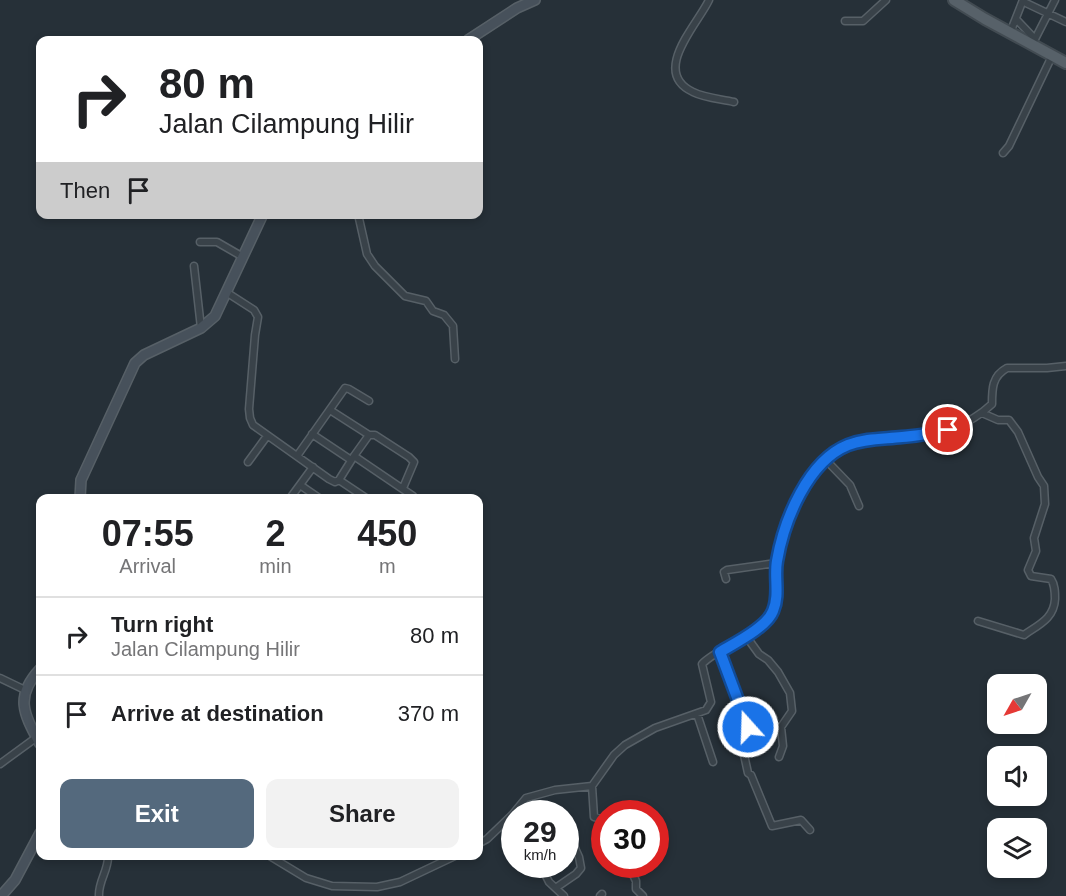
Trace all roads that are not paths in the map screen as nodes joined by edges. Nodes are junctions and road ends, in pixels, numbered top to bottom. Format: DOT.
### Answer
graph roads {
  1 [pos="536,0"];
  2 [pos="710,0"];
  3 [pos="886,0"];
  4 [pos="954,0"];
  5 [pos="1055,0"];
  6 [pos="1024,2"];
  7 [pos="1048,14"];
  8 [pos="1016,19"];
  9 [pos="845,21"];
  10 [pos="1066,22"];
  11 [pos="1009,33"];
  12 [pos="474,36"];
  13 [pos="1033,42"];
  14 [pos="1053,56"];
  15 [pos="1066,63"];
  16 [pos="734,102"];
  17 [pos="1004,153"];
  18 [pos="261,219"];
  19 [pos="359,219"];
  20 [pos="201,242"];
  21 [pos="243,257"];
  22 [pos="194,266"];
  23 [pos="226,292"];
  24 [pos="201,328"];
  25 [pos="455,359"];
  26 [pos="1066,366"];
  27 [pos="369,401"];
  28 [pos="330,410"];
  29 [pos="982,413"];
  30 [pos="312,434"];
  31 [pos="369,435"];
  32 [pos="267,436"];
  33 [pos="297,456"];
  34 [pos="352,458"];
  35 [pos="825,459"];
  36 [pos="248,462"];
  37 [pos="313,467"];
  38 [pos="339,480"];
  39 [pos="300,485"];
  40 [pos="403,488"];
  41 [pos="80,494"];
  42 [pos="293,494"];
  43 [pos="313,494"];
  44 [pos="360,494"];
  45 [pos="410,494"];
  46 [pos="859,506"];
  47 [pos="776,563"];
  48 [pos="726,579"];
  49 [pos="978,621"];
  50 [pos="746,636"];
  51 [pos="720,652"];
  52 [pos="36,673"];
  53 [pos="0,678"];
  54 [pos="25,690"];
  55 [pos="697,714"];
  56 [pos="36,735"];
  57 [pos="36,743"];
  58 [pos="778,757"];
  59 [pos="713,762"];
  60 [pos="0,764"];
  61 [pos="592,786"];
  62 [pos="525,800"];
  63 [pos="593,800"];
  64 [pos="501,826"];
  65 [pos="810,831"];
  66 [pos="36,841"];
  67 [pos="483,841"];
  68 [pos="108,860"];
  69 [pos="276,860"];
  70 [pos="446,860"];
  71 [pos="547,878"];
  72 [pos="570,878"];
  73 [pos="635,878"];
  74 [pos="557,887"];
  75 [pos="2,896"];
  76 [pos="99,896"];
  77 [pos="564,896"];
  78 [pos="643,896"];
  1 -- 12 [label="main road"];
  2 -- 16 [label="street"];
  3 -- 9 [label="street"];
  4 -- 11 [label="main road"];
  5 -- 7 [label="street"];
  6 -- 7 [label="street"];
  6 -- 8 [label="street"];
  7 -- 10 [label="street"];
  7 -- 13 [label="street"];
  8 -- 11 [label="street"];
  8 -- 13 [label="street"];
  11 -- 13 [label="main road"];
  13 -- 14 [label="main road"];
  14 -- 15 [label="main road"];
  14 -- 17 [label="street"];
  18 -- 21 [label="main road"];
  19 -- 25 [label="street"];
  20 -- 21 [label="street"];
  21 -- 23 [label="main road"];
  22 -- 24 [label="street"];
  23 -- 24 [label="main road"];
  23 -- 32 [label="street"];
  24 -- 41 [label="main road"];
  26 -- 29 [label="street"];
  27 -- 28 [label="street"];
  28 -- 30 [label="street"];
  28 -- 31 [label="street"];
  29 -- 35 [label="street"];
  29 -- 49 [label="street"];
  30 -- 33 [label="street"];
  30 -- 34 [label="street"];
  31 -- 34 [label="street"];
  31 -- 40 [label="street"];
  32 -- 33 [label="street"];
  32 -- 36 [label="street"];
  33 -- 37 [label="street"];
  34 -- 38 [label="street"];
  34 -- 40 [label="street"];
  35 -- 46 [label="street"];
  35 -- 47 [label="street"];
  37 -- 38 [label="street"];
  37 -- 39 [label="street"];
  38 -- 44 [label="street"];
  39 -- 42 [label="street"];
  39 -- 43 [label="street"];
  40 -- 45 [label="street"];
  47 -- 48 [label="street"];
  47 -- 50 [label="street"];
  50 -- 51 [label="street"];
  50 -- 58 [label="street"];
  51 -- 55 [label="street"];
  51 -- 65 [label="street"];
  52 -- 54 [label="main road"];
  53 -- 54 [label="street"];
  54 -- 56 [label="main road"];
  55 -- 59 [label="street"];
  55 -- 61 [label="street"];
  57 -- 60 [label="street"];
  61 -- 62 [label="street"];
  61 -- 63 [label="street"];
  64 -- 67 [label="street"];
  66 -- 75 [label="main road"];
  68 -- 76 [label="street"];
  69 -- 70 [label="street"];
  71 -- 74 [label="street"];
  72 -- 74 [label="street"];
  73 -- 78 [label="street"];
  74 -- 77 [label="street"];
}
